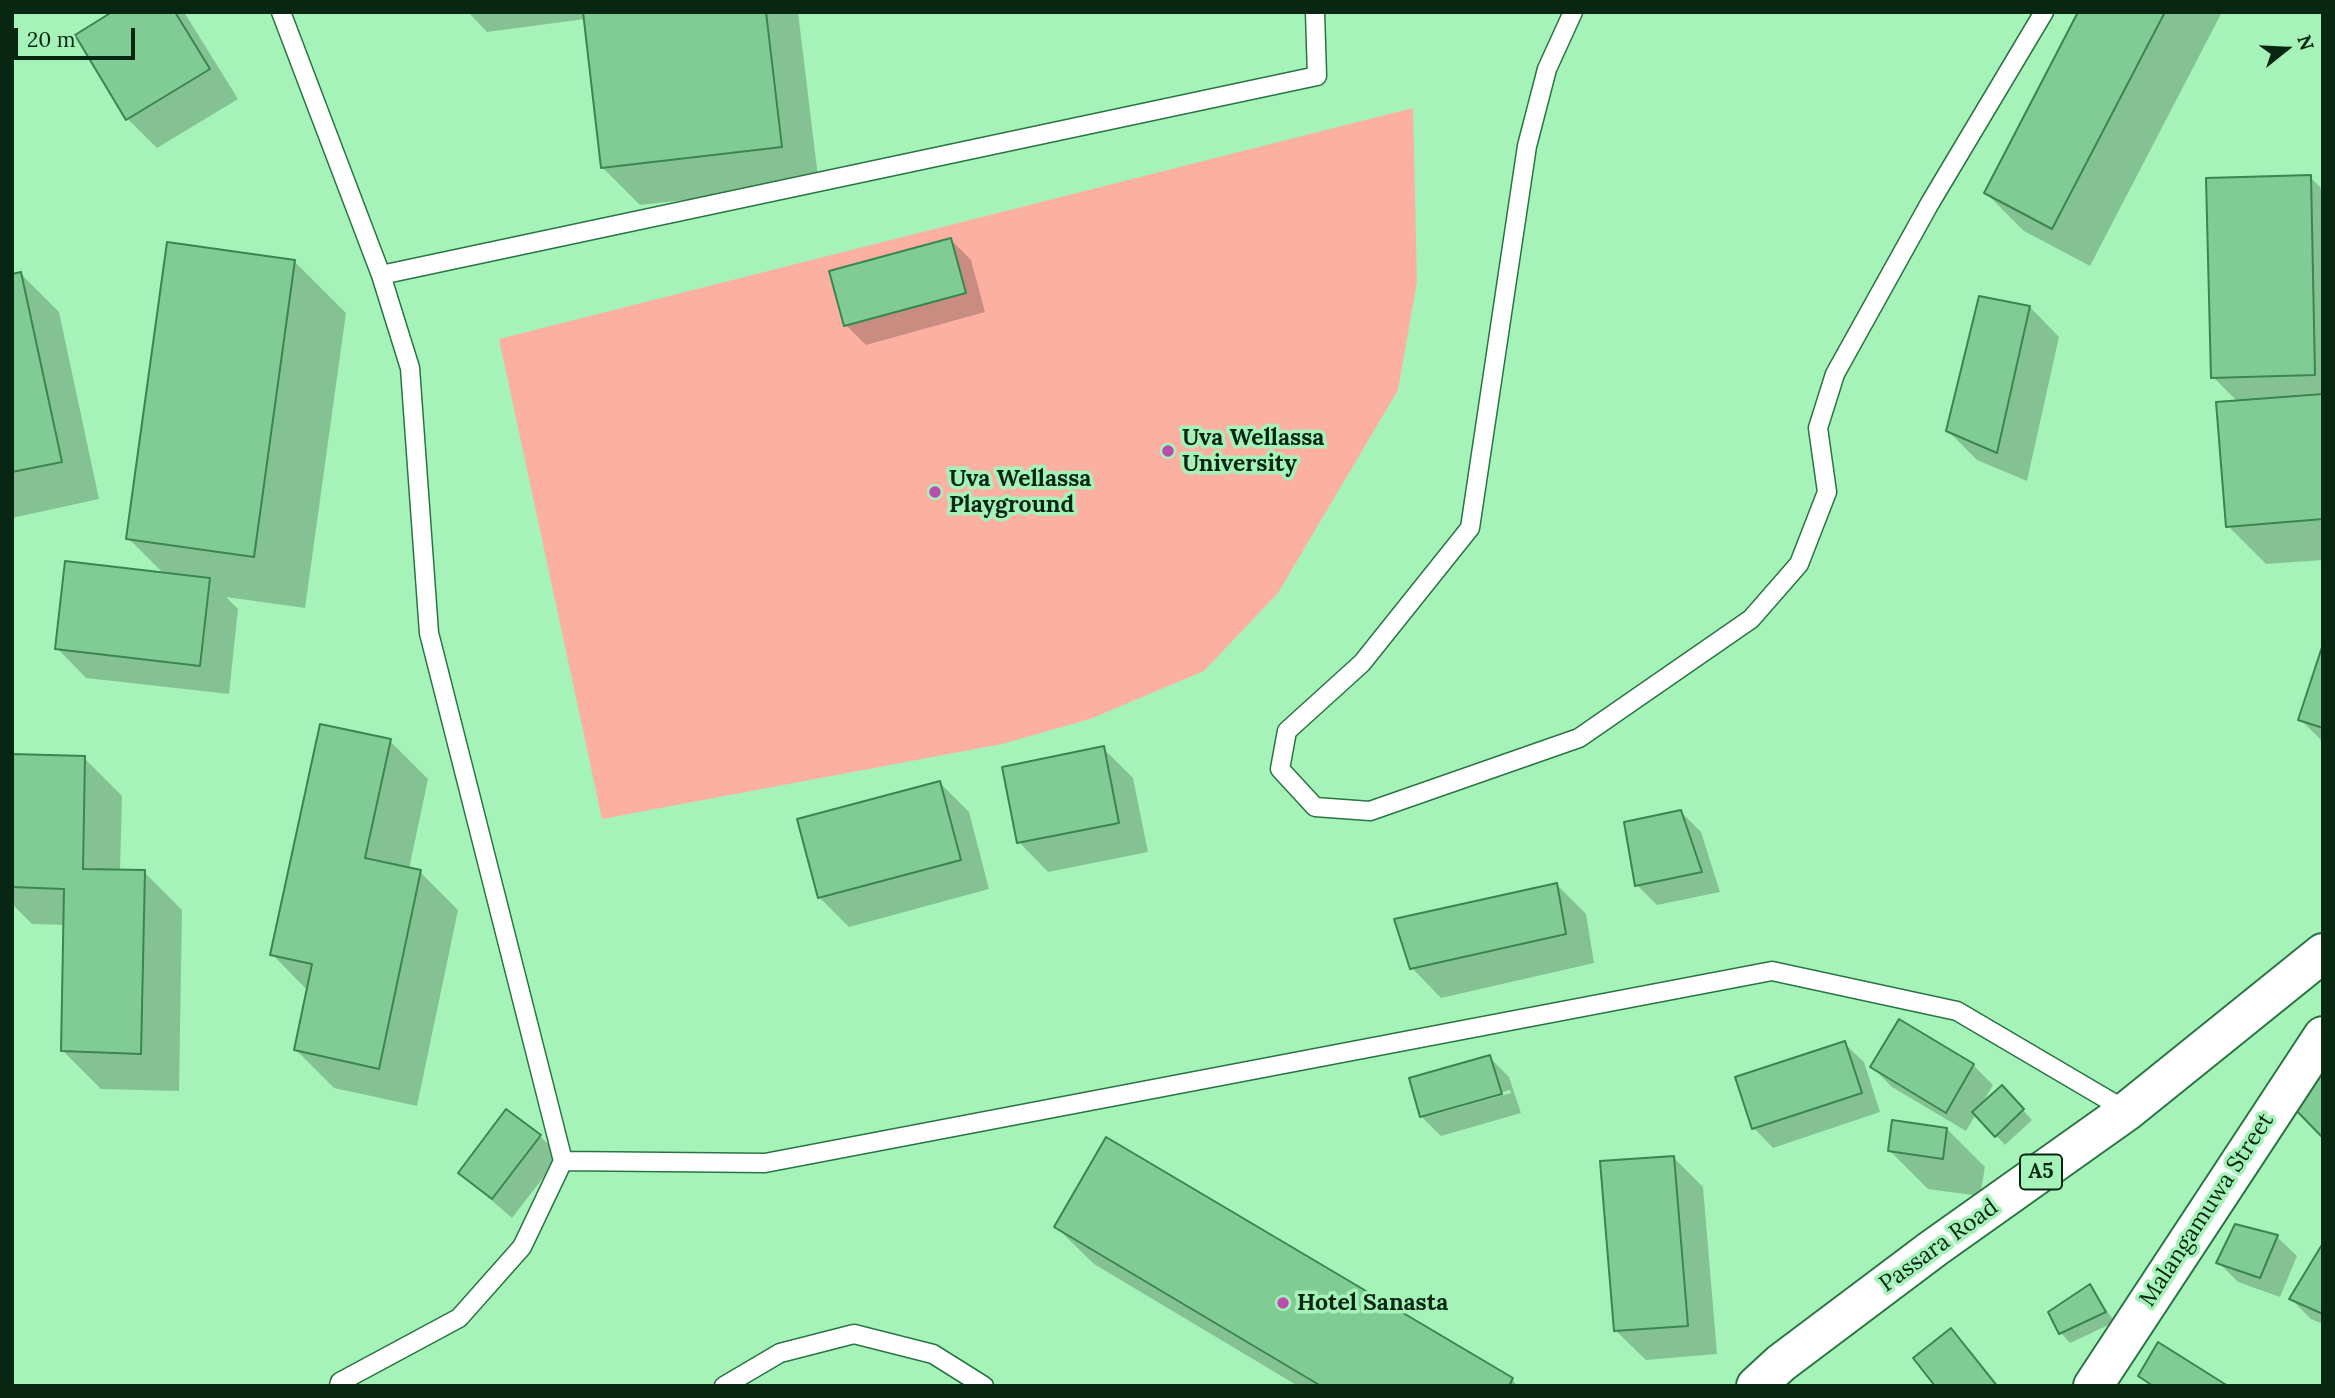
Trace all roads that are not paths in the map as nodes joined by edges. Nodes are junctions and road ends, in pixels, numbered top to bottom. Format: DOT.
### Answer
graph roads {
  1 [pos="281,12"];
  2 [pos="1315,12"];
  3 [pos="1573,12"];
  4 [pos="2044,12"];
  5 [pos="381,275"];
  6 [pos="2323,953"];
  7 [pos="2323,1036"];
  8 [pos="2127,1111"];
  9 [pos="563,1161"];
  10 [pos="339,1386"];
  11 [pos="724,1386"];
  12 [pos="984,1386"];
  13 [pos="1756,1386"];
  14 [pos="2093,1386"];
  1 -- 5 [label="lane"];
  2 -- 5 [label="lane"];
  3 -- 4 [label="lane"];
  5 -- 9 [label="lane"];
  6 -- 8 [label="main road, Passara Road / A5"];
  7 -- 14 [label="main road, Malangamuwa Street"];
  8 -- 9 [label="lane"];
  8 -- 13 [label="main road, Passara Road / A5"];
  9 -- 10 [label="lane"];
  11 -- 12 [label="lane"];
}
